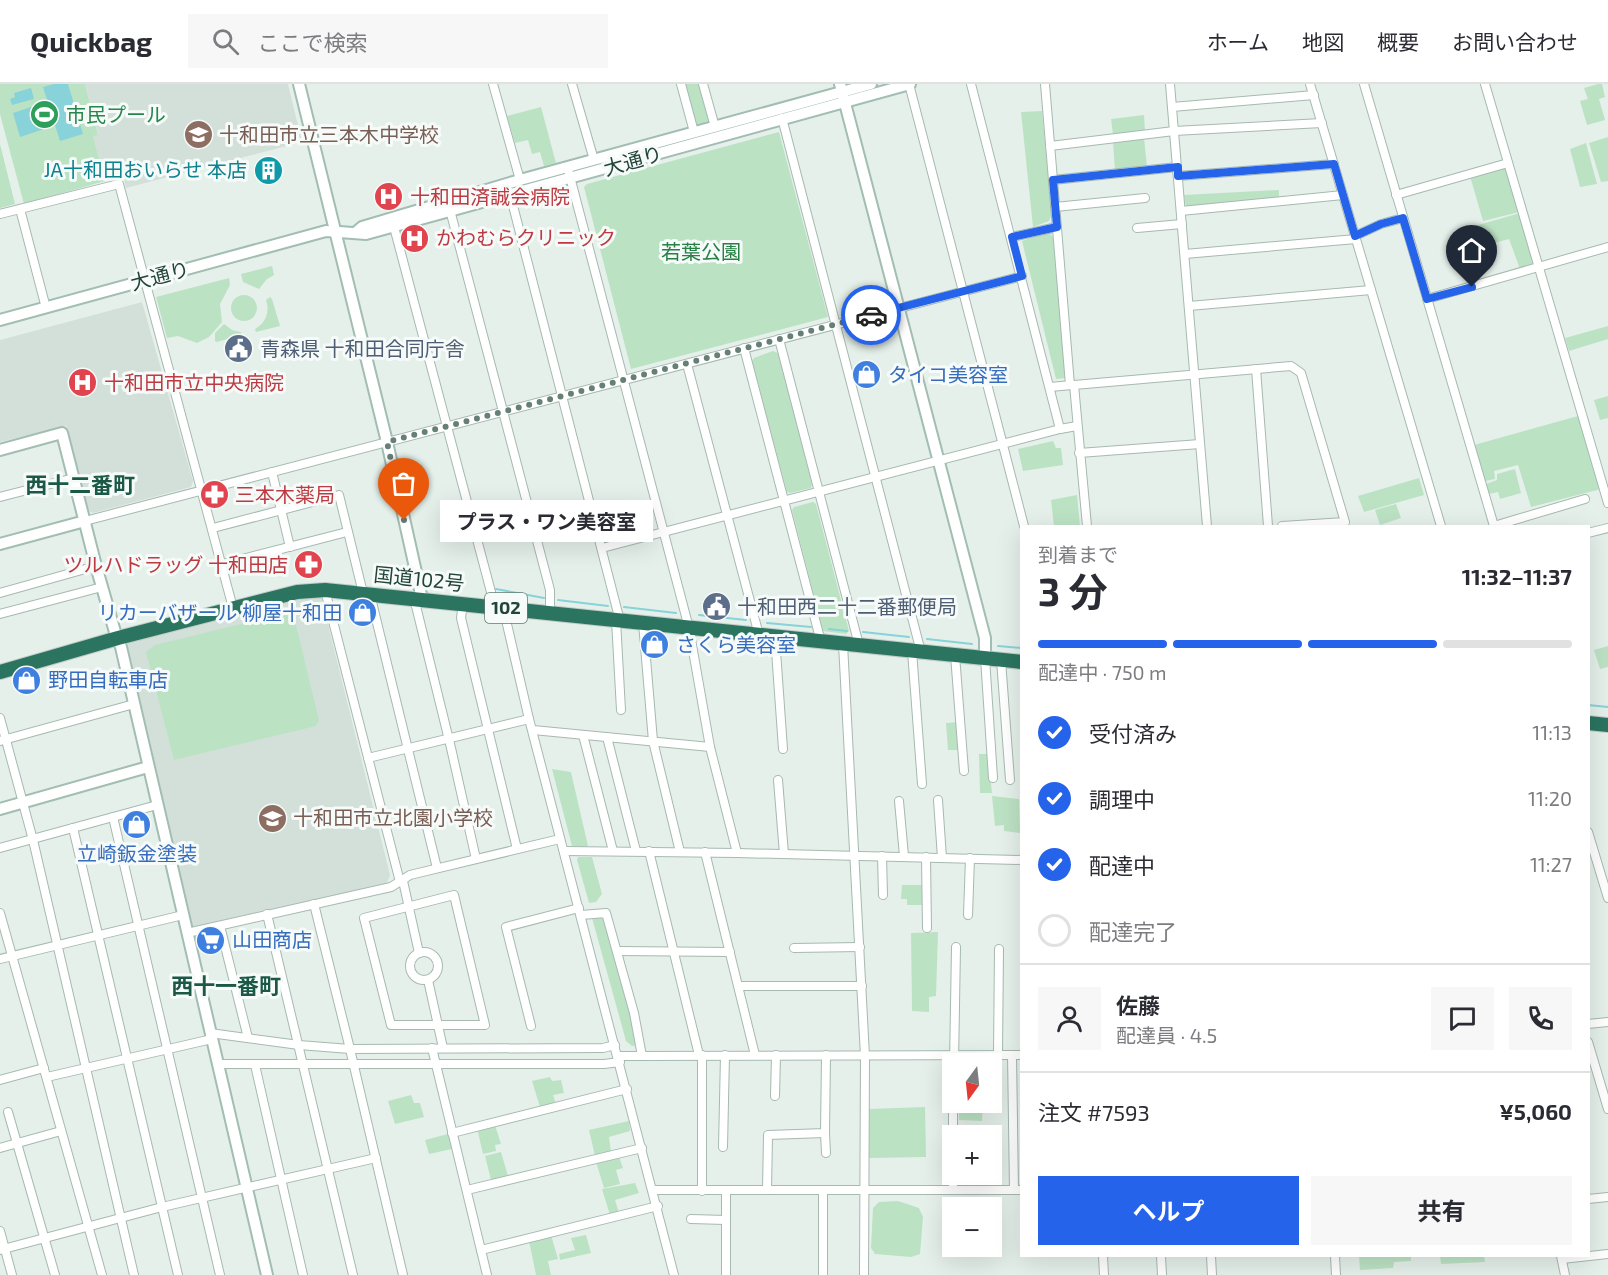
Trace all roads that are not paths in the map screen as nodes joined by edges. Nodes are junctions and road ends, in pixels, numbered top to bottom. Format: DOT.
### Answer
graph roads {
  1 [pos="299,84"];
  2 [pos="493,84"];
  3 [pos="572,84"];
  4 [pos="681,84"];
  5 [pos="703,84"];
  6 [pos="871,84"];
  7 [pos="909,84"];
  8 [pos="971,84"];
  9 [pos="1045,84"];
  10 [pos="1170,84"];
  11 [pos="1310,84"];
  12 [pos="1364,84"];
  13 [pos="1485,84"];
  14 [pos="842,92"];
  15 [pos="1314,95"];
  16 [pos="1172,107"];
  17 [pos="782,118"];
  18 [pos="1322,123"];
  19 [pos="715,127"];
  20 [pos="1174,131"];
  21 [pos="694,132"];
  22 [pos="1050,146"];
  23 [pos="594,160"];
  24 [pos="1509,163"];
  25 [pos="1334,164"];
  26 [pos="1178,171"];
  27 [pos="569,173"];
  28 [pos="520,180"];
  29 [pos="1053,180"];
  30 [pos="510,194"];
  31 [pos="1343,195"];
  32 [pos="1396,195"];
  33 [pos="1145,198"];
  34 [pos="1055,207"];
  35 [pos="20,209"];
  36 [pos="450,210"];
  37 [pos="1181,211"];
  38 [pos="0,214"];
  39 [pos="1403,218"];
  40 [pos="1182,224"];
  41 [pos="394,227"];
  42 [pos="1057,227"];
  43 [pos="1137,228"];
  44 [pos="337,233"];
  45 [pos="355,233"];
  46 [pos="1012,237"];
  47 [pos="1355,238"];
  48 [pos="1608,247"];
  49 [pos="1185,254"];
  50 [pos="1539,267"];
  51 [pos="1022,276"];
  52 [pos="144,279"];
  53 [pos="1371,290"];
  54 [pos="962,291"];
  55 [pos="1427,299"];
  56 [pos="1190,306"];
  57 [pos="899,307"];
  58 [pos="46,308"];
  59 [pos="0,320"];
  60 [pos="836,324"];
  61 [pos="779,339"];
  62 [pos="744,348"];
  63 [pos="687,364"];
  64 [pos="1256,369"];
  65 [pos="1195,374"];
  66 [pos="624,380"];
  67 [pos="1072,385"];
  68 [pos="1050,387"];
  69 [pos="562,396"];
  70 [pos="504,411"];
  71 [pos="1077,426"];
  72 [pos="447,427"];
  73 [pos="1060,429"];
  74 [pos="387,442"];
  75 [pos="1002,443"];
  76 [pos="1200,444"];
  77 [pos="0,450"];
  78 [pos="1079,453"];
  79 [pos="939,459"];
  80 [pos="272,472"];
  81 [pos="876,476"];
  82 [pos="74,478"];
  83 [pos="203,490"];
  84 [pos="818,491"];
  85 [pos="0,497"];
  86 [pos="1585,499"];
  87 [pos="785,500"];
  88 [pos="1608,503"];
  89 [pos="281,510"];
  90 [pos="726,515"];
  91 [pos="85,521"];
  92 [pos="1024,525"];
  93 [pos="1087,525"];
  94 [pos="1207,525"];
  95 [pos="1268,525"];
  96 [pos="1316,525"];
  97 [pos="1441,525"];
  98 [pos="1494,525"];
  99 [pos="1497,525"];
  100 [pos="213,528"];
  101 [pos="1608,528"];
  102 [pos="347,532"];
  103 [pos="664,532"];
  104 [pos="1590,532"];
  105 [pos="0,544"];
  106 [pos="290,547"];
  107 [pos="602,548"];
  108 [pos="223,564"];
  109 [pos="96,566"];
  110 [pos="102,587"];
  111 [pos="325,590"];
  112 [pos="0,593"];
  113 [pos="367,593"];
  114 [pos="418,598"];
  115 [pos="463,603"];
  116 [pos="499,607"];
  117 [pos="233,608"];
  118 [pos="550,613"];
  119 [pos="0,614"];
  120 [pos="618,620"];
  121 [pos="643,623"];
  122 [pos="689,628"];
  123 [pos="759,635"];
  124 [pos="775,637"];
  125 [pos="118,638"];
  126 [pos="821,642"];
  127 [pos="843,644"];
  128 [pos="859,645"];
  129 [pos="917,651"];
  130 [pos="955,655"];
  131 [pos="985,658"];
  132 [pos="1001,660"];
  133 [pos="1020,662"];
  134 [pos="0,672"];
  135 [pos="134,704"];
  136 [pos="621,710"];
  137 [pos="0,718"];
  138 [pos="529,719"];
  139 [pos="1590,723"];
  140 [pos="1608,725"];
  141 [pos="488,729"];
  142 [pos="533,730"];
  143 [pos="583,735"];
  144 [pos="607,737"];
  145 [pos="449,739"];
  146 [pos="3,740"];
  147 [pos="653,741"];
  148 [pos="710,747"];
  149 [pos="408,749"];
  150 [pos="783,749"];
  151 [pos="368,758"];
  152 [pos="148,767"];
  153 [pos="964,771"];
  154 [pos="993,778"];
  155 [pos="778,780"];
  156 [pos="1010,780"];
  157 [pos="922,784"];
  158 [pos="938,800"];
  159 [pos="899,801"];
  160 [pos="23,802"];
  161 [pos="157,805"];
  162 [pos="0,808"];
  163 [pos="113,817"];
  164 [pos="73,828"];
  165 [pos="560,839"];
  166 [pos="1590,839"];
  167 [pos="33,840"];
  168 [pos="0,848"];
  169 [pos="517,849"];
  170 [pos="564,851"];
  171 [pos="613,851"];
  172 [pos="636,851"];
  173 [pos="649,851"];
  174 [pos="680,852"];
  175 [pos="705,852"];
  176 [pos="737,853"];
  177 [pos="784,854"];
  178 [pos="855,856"];
  179 [pos="882,856"];
  180 [pos="904,856"];
  181 [pos="926,857"];
  182 [pos="942,858"];
  183 [pos="970,858"];
  184 [pos="476,859"];
  185 [pos="1020,860"];
  186 [pos="437,868"];
  187 [pos="401,882"];
  188 [pos="883,895"];
  189 [pos="1608,898"];
  190 [pos="314,904"];
  191 [pos="409,907"];
  192 [pos="580,911"];
  193 [pos="0,913"];
  194 [pos="267,914"];
  195 [pos="183,915"];
  196 [pos="968,915"];
  197 [pos="138,925"];
  198 [pos="220,926"];
  199 [pos="927,928"];
  200 [pos="187,933"];
  201 [pos="99,934"];
  202 [pos="56,945"];
  203 [pos="860,947"];
  204 [pos="956,947"];
  205 [pos="794,948"];
  206 [pos="999,949"];
  207 [pos="618,951"];
  208 [pos="674,952"];
  209 [pos="730,952"];
  210 [pos="419,953"];
  211 [pos="13,955"];
  212 [pos="0,959"];
  213 [pos="428,980"];
  214 [pos="739,986"];
  215 [pos="862,986"];
  216 [pos="1608,1022"];
  217 [pos="1590,1024"];
  218 [pos="437,1026"];
  219 [pos="531,1026"];
  220 [pos="211,1036"];
  221 [pos="248,1038"];
  222 [pos="299,1045"];
  223 [pos="615,1045"];
  224 [pos="167,1048"];
  225 [pos="432,1048"];
  226 [pos="443,1048"];
  227 [pos="350,1049"];
  228 [pos="1590,1049"];
  229 [pos="954,1053"];
  230 [pos="998,1053"];
  231 [pos="1012,1054"];
  232 [pos="700,1055"];
  233 [pos="725,1055"];
  234 [pos="755,1055"];
  235 [pos="776,1055"];
  236 [pos="826,1055"];
  237 [pos="1002,1055"];
  238 [pos="1020,1055"];
  239 [pos="642,1056"];
  240 [pos="865,1056"];
  241 [pos="128,1058"];
  242 [pos="619,1059"];
  243 [pos="942,1059"];
  244 [pos="218,1064"];
  245 [pos="304,1064"];
  246 [pos="435,1064"];
  247 [pos="255,1065"];
  248 [pos="354,1065"];
  249 [pos="86,1067"];
  250 [pos="44,1068"];
  251 [pos="47,1077"];
  252 [pos="0,1080"];
  253 [pos="627,1089"];
  254 [pos="775,1096"];
  255 [pos="1608,1109"];
  256 [pos="8,1112"];
  257 [pos="61,1131"];
  258 [pos="452,1133"];
  259 [pos="825,1133"];
  260 [pos="17,1143"];
  261 [pos="0,1148"];
  262 [pos="642,1148"];
  263 [pos="723,1148"];
  264 [pos="826,1153"];
  265 [pos="376,1158"];
  266 [pos="328,1169"];
  267 [pos="281,1180"];
  268 [pos="953,1185"];
  269 [pos="247,1189"];
  270 [pos="467,1190"];
  271 [pos="653,1190"];
  272 [pos="726,1190"];
  273 [pos="767,1190"];
  274 [pos="953,1190"];
  275 [pos="1018,1190"];
  276 [pos="702,1191"];
  277 [pos="823,1191"];
  278 [pos="865,1191"];
  279 [pos="1608,1197"];
  280 [pos="203,1198"];
  281 [pos="1590,1199"];
  282 [pos="658,1206"];
  283 [pos="162,1207"];
  284 [pos="120,1218"];
  285 [pos="691,1219"];
  286 [pos="726,1220"];
  287 [pos="89,1226"];
  288 [pos="0,1231"];
  289 [pos="44,1237"];
  290 [pos="2,1249"];
  291 [pos="481,1250"];
  292 [pos="1608,1254"];
  293 [pos="1590,1255"];
  294 [pos="1102,1257"];
  295 [pos="1161,1257"];
  296 [pos="1210,1257"];
  297 [pos="1335,1257"];
  298 [pos="1561,1257"];
  299 [pos="12,1275"];
  300 [pos="55,1275"];
  301 [pos="102,1275"];
  302 [pos="134,1275"];
  303 [pos="178,1275"];
  304 [pos="220,1275"];
  305 [pos="267,1275"];
  306 [pos="303,1275"];
  307 [pos="353,1275"];
  308 [pos="403,1275"];
  309 [pos="487,1275"];
  310 [pos="674,1275"];
  311 [pos="726,1275"];
  312 [pos="823,1275"];
  313 [pos="864,1275"];
  314 [pos="1104,1275"];
  315 [pos="1162,1275"];
  316 [pos="1212,1275"];
  317 [pos="1336,1275"];
  318 [pos="1565,1275"];
  1 -- 44 [label="street"];
  2 -- 28 [label="street"];
  3 -- 23 [label="street"];
  4 -- 21 [label="street"];
  5 -- 19 [label="street"];
  6 -- 14 [label="street, 大通り"];
  7 -- 14 [label="street, 大通り"];
  7 -- 54 [label="street"];
  8 -- 46 [label="street"];
  9 -- 22 [label="street"];
  10 -- 16 [label="street"];
  11 -- 15 [label="street"];
  12 -- 32 [label="street"];
  13 -- 24 [label="street"];
  14 -- 17 [label="street, 大通り"];
  14 -- 19 [label="street, 大通り"];
  14 -- 57 [label="street"];
  15 -- 16 [label="street"];
  15 -- 18 [label="street"];
  16 -- 20 [label="street"];
  17 -- 27 [label="street, 大通り"];
  17 -- 60 [label="street"];
  18 -- 20 [label="street"];
  18 -- 25 [label="street"];
  19 -- 21 [label="street, 大通り"];
  20 -- 22 [label="street"];
  20 -- 26 [label="street"];
  21 -- 23 [label="street, 大通り"];
  22 -- 29 [label="street"];
  23 -- 27 [label="street, 大通り"];
  24 -- 32 [label="street"];
  24 -- 50 [label="street"];
  25 -- 26 [label="street"];
  25 -- 31 [label="street"];
  26 -- 29 [label="street"];
  26 -- 37 [label="street"];
  27 -- 28 [label="street, 大通り"];
  27 -- 30 [label="street, 大通り"];
  27 -- 66 [label="street"];
  28 -- 45 [label="street, 大通り"];
  29 -- 34 [label="street"];
  30 -- 36 [label="street, 大通り"];
  30 -- 69 [label="street"];
  31 -- 37 [label="street"];
  31 -- 47 [label="street"];
  32 -- 39 [label="street"];
  33 -- 34 [label="street"];
  34 -- 42 [label="street"];
  35 -- 38 [label="street"];
  35 -- 52 [label="street"];
  35 -- 58 [label="street"];
  36 -- 41 [label="street, 大通り"];
  36 -- 70 [label="street"];
  37 -- 40 [label="street"];
  39 -- 47 [label="street"];
  39 -- 55 [label="street"];
  40 -- 43 [label="street"];
  40 -- 49 [label="street"];
  41 -- 45 [label="street, 大通り"];
  41 -- 72 [label="street"];
  42 -- 46 [label="street"];
  42 -- 67 [label="street"];
  44 -- 45 [label="street, 大通り"];
  44 -- 52 [label="street, 大通り"];
  44 -- 74 [label="street"];
  46 -- 51 [label="street"];
  47 -- 49 [label="street"];
  47 -- 53 [label="street"];
  48 -- 50 [label="street"];
  49 -- 56 [label="street"];
  50 -- 55 [label="street"];
  50 -- 88 [label="street"];
  51 -- 54 [label="street"];
  51 -- 68 [label="street"];
  52 -- 58 [label="street, 大通り"];
  52 -- 83 [label="street"];
  53 -- 56 [label="street"];
  53 -- 97 [label="street"];
  54 -- 57 [label="street"];
  54 -- 75 [label="street"];
  55 -- 98 [label="street"];
  56 -- 65 [label="street"];
  57 -- 60 [label="street"];
  57 -- 79 [label="street"];
  58 -- 59 [label="street, 大通り"];
  60 -- 61 [label="street"];
  60 -- 81 [label="street"];
  61 -- 62 [label="street"];
  61 -- 84 [label="street"];
  62 -- 63 [label="street"];
  62 -- 87 [label="street"];
  63 -- 66 [label="street"];
  63 -- 90 [label="street"];
  64 -- 65 [label="street"];
  64 -- 95 [label="street"];
  64 -- 96 [label="street"];
  65 -- 67 [label="street"];
  65 -- 76 [label="street"];
  66 -- 69 [label="street"];
  66 -- 103 [label="street"];
  67 -- 68 [label="street"];
  67 -- 71 [label="street"];
  68 -- 73 [label="street"];
  69 -- 70 [label="street"];
  69 -- 107 [label="street"];
  70 -- 72 [label="street"];
  70 -- 118 [label="street"];
  71 -- 73 [label="street"];
  71 -- 78 [label="street"];
  72 -- 74 [label="street"];
  72 -- 116 [label="street"];
  73 -- 75 [label="street"];
  74 -- 80 [label="street"];
  74 -- 114 [label="street"];
  75 -- 79 [label="street"];
  75 -- 92 [label="street"];
  76 -- 78 [label="street"];
  76 -- 94 [label="street"];
  77 -- 82 [label="street"];
  78 -- 93 [label="street"];
  79 -- 81 [label="street"];
  79 -- 131 [label="street"];
  80 -- 83 [label="street"];
  80 -- 89 [label="street"];
  81 -- 84 [label="street"];
  81 -- 129 [label="street"];
  82 -- 85 [label="street"];
  82 -- 91 [label="street"];
  83 -- 91 [label="street"];
  83 -- 100 [label="street"];
  84 -- 87 [label="street"];
  84 -- 128 [label="street"];
  86 -- 99 [label="street"];
  87 -- 90 [label="street"];
  87 -- 126 [label="street"];
  89 -- 100 [label="street"];
  89 -- 102 [label="street"];
  89 -- 106 [label="street"];
  90 -- 103 [label="street"];
  90 -- 123 [label="street"];
  91 -- 105 [label="street"];
  91 -- 109 [label="street"];
  100 -- 108 [label="street"];
  101 -- 104 [label="street"];
  102 -- 106 [label="street"];
  102 -- 113 [label="street"];
  103 -- 107 [label="street"];
  103 -- 122 [label="street"];
  106 -- 108 [label="street"];
  107 -- 120 [label="street"];
  108 -- 117 [label="street"];
  109 -- 110 [label="street"];
  109 -- 112 [label="street"];
  110 -- 119 [label="street"];
  110 -- 125 [label="street"];
  111 -- 113 [label="highway, 国道102号 / 102"];
  111 -- 117 [label="highway, 国道102号 / 102"];
  111 -- 151 [label="street"];
  113 -- 114 [label="highway, 国道102号 / 102"];
  113 -- 149 [label="street"];
  114 -- 115 [label="highway, 国道102号 / 102"];
  114 -- 145 [label="street"];
  115 -- 116 [label="highway, 国道102号 / 102"];
  115 -- 141 [label="street"];
  116 -- 118 [label="highway, 国道102号 / 102"];
  116 -- 138 [label="street"];
  117 -- 125 [label="highway, 国道102号 / 102"];
  118 -- 120 [label="highway, 国道102号 / 102"];
  120 -- 121 [label="highway, 国道102号 / 102"];
  120 -- 136 [label="street"];
  121 -- 122 [label="highway, 国道102号 / 102"];
  121 -- 147 [label="street"];
  122 -- 123 [label="highway, 国道102号 / 102"];
  122 -- 148 [label="street"];
  123 -- 124 [label="highway, 国道102号 / 102"];
  124 -- 126 [label="highway, 国道102号 / 102"];
  124 -- 150 [label="street"];
  125 -- 134 [label="highway, 国道102号 / 102"];
  125 -- 135 [label="street"];
  126 -- 127 [label="highway, 国道102号 / 102"];
  127 -- 128 [label="highway, 国道102号 / 102"];
  127 -- 178 [label="street"];
  128 -- 129 [label="highway, 国道102号 / 102"];
  129 -- 130 [label="highway, 国道102号 / 102"];
  129 -- 157 [label="street"];
  130 -- 131 [label="highway, 国道102号 / 102"];
  130 -- 153 [label="street"];
  131 -- 132 [label="highway, 国道102号 / 102"];
  131 -- 154 [label="street"];
  132 -- 133 [label="highway, 国道102号 / 102"];
  132 -- 156 [label="street"];
  135 -- 146 [label="street"];
  135 -- 152 [label="street"];
  137 -- 146 [label="street"];
  138 -- 141 [label="street"];
  138 -- 142 [label="street"];
  139 -- 140 [label="highway"];
  141 -- 145 [label="street"];
  141 -- 169 [label="street"];
  142 -- 143 [label="street"];
  142 -- 165 [label="street"];
  143 -- 144 [label="street"];
  143 -- 171 [label="street"];
  144 -- 147 [label="street"];
  144 -- 172 [label="street"];
  145 -- 149 [label="street"];
  145 -- 184 [label="street"];
  146 -- 160 [label="street"];
  147 -- 148 [label="street"];
  147 -- 174 [label="street"];
  148 -- 176 [label="street"];
  149 -- 151 [label="street"];
  149 -- 186 [label="street"];
  151 -- 187 [label="street"];
  152 -- 160 [label="street"];
  152 -- 161 [label="street"];
  155 -- 177 [label="street"];
  158 -- 182 [label="street"];
  159 -- 180 [label="street"];
  160 -- 162 [label="street"];
  160 -- 167 [label="street"];
  161 -- 163 [label="street"];
  161 -- 195 [label="street"];
  163 -- 164 [label="street"];
  163 -- 197 [label="street"];
  164 -- 167 [label="street"];
  164 -- 201 [label="street"];
  165 -- 169 [label="street"];
  165 -- 170 [label="street"];
  166 -- 189 [label="street"];
  167 -- 168 [label="street"];
  167 -- 202 [label="street"];
  169 -- 184 [label="street"];
  170 -- 171 [label="street"];
  170 -- 192 [label="street"];
  171 -- 172 [label="street"];
  172 -- 173 [label="street"];
  173 -- 174 [label="street"];
  173 -- 208 [label="street"];
  174 -- 175 [label="street"];
  175 -- 176 [label="street"];
  175 -- 209 [label="street"];
  176 -- 177 [label="street"];
  177 -- 178 [label="street"];
  178 -- 179 [label="street"];
  178 -- 203 [label="street"];
  179 -- 180 [label="street"];
  179 -- 188 [label="street"];
  180 -- 181 [label="street"];
  181 -- 182 [label="street"];
  181 -- 199 [label="street"];
  182 -- 183 [label="street"];
  183 -- 185 [label="street"];
  183 -- 196 [label="street"];
  184 -- 186 [label="street"];
  186 -- 187 [label="street"];
  187 -- 190 [label="street"];
  187 -- 191 [label="street"];
  190 -- 194 [label="street"];
  190 -- 227 [label="street"];
  191 -- 210 [label="street"];
  191 -- 218 [label="street"];
  191 -- 218 [label="street"];
  192 -- 207 [label="street"];
  192 -- 219 [label="street"];
  192 -- 223 [label="street"];
  193 -- 211 [label="street"];
  194 -- 198 [label="street"];
  194 -- 222 [label="street"];
  195 -- 197 [label="street"];
  195 -- 200 [label="street"];
  197 -- 201 [label="street"];
  197 -- 224 [label="street"];
  198 -- 200 [label="street"];
  198 -- 221 [label="street"];
  200 -- 220 [label="street"];
  201 -- 202 [label="street"];
  201 -- 241 [label="street"];
  202 -- 211 [label="street"];
  202 -- 249 [label="street"];
  203 -- 205 [label="street"];
  203 -- 215 [label="street"];
  204 -- 229 [label="street"];
  206 -- 230 [label="street"];
  207 -- 208 [label="street"];
  207 -- 239 [label="street"];
  208 -- 209 [label="street"];
  208 -- 232 [label="street"];
  209 -- 214 [label="street"];
  210 -- 213 [label="street"];
  210 -- 213 [label="street"];
  211 -- 212 [label="street"];
  211 -- 250 [label="street"];
  213 -- 218 [label="street"];
  214 -- 215 [label="street"];
  214 -- 234 [label="street"];
  215 -- 240 [label="street"];
  216 -- 217 [label="street"];
  218 -- 226 [label="street"];
  220 -- 221 [label="street"];
  220 -- 224 [label="street"];
  220 -- 244 [label="street"];
  221 -- 222 [label="street"];
  222 -- 227 [label="street"];
  222 -- 245 [label="street"];
  223 -- 226 [label="street"];
  223 -- 242 [label="street"];
  224 -- 241 [label="street"];
  224 -- 280 [label="street"];
  225 -- 226 [label="street"];
  225 -- 227 [label="street"];
  225 -- 246 [label="street"];
  227 -- 248 [label="street"];
  228 -- 255 [label="street"];
  231 -- 237 [label="street"];
  231 -- 238 [label="street"];
  231 -- 275 [label="street"];
  232 -- 233 [label="street"];
  232 -- 239 [label="street"];
  232 -- 276 [label="street"];
  233 -- 234 [label="street"];
  233 -- 263 [label="street"];
  234 -- 235 [label="street"];
  235 -- 236 [label="street"];
  235 -- 254 [label="street"];
  236 -- 240 [label="street"];
  236 -- 259 [label="street"];
  239 -- 242 [label="street"];
  240 -- 243 [label="street"];
  240 -- 278 [label="street"];
  241 -- 249 [label="street"];
  241 -- 283 [label="street"];
  242 -- 246 [label="street"];
  242 -- 253 [label="street"];
  244 -- 247 [label="street"];
  244 -- 269 [label="street"];
  245 -- 247 [label="street"];
  245 -- 248 [label="street"];
  245 -- 266 [label="street"];
  246 -- 248 [label="street"];
  246 -- 258 [label="street"];
  247 -- 267 [label="street"];
  248 -- 265 [label="street"];
  249 -- 251 [label="street"];
  249 -- 284 [label="street"];
  250 -- 251 [label="street"];
  250 -- 252 [label="street"];
  251 -- 257 [label="street"];
  253 -- 258 [label="street"];
  253 -- 262 [label="street"];
  256 -- 260 [label="street"];
  257 -- 260 [label="street"];
  257 -- 287 [label="street"];
  258 -- 270 [label="street"];
  259 -- 264 [label="street"];
  259 -- 273 [label="street"];
  260 -- 261 [label="street"];
  260 -- 289 [label="street"];
  262 -- 270 [label="street"];
  262 -- 271 [label="street"];
  265 -- 266 [label="street"];
  265 -- 308 [label="street"];
  266 -- 267 [label="street"];
  266 -- 307 [label="street"];
  267 -- 269 [label="street"];
  267 -- 306 [label="street"];
  268 -- 274 [label="street"];
  269 -- 280 [label="street"];
  269 -- 305 [label="street"];
  270 -- 291 [label="street"];
  271 -- 276 [label="street"];
  271 -- 282 [label="street"];
  272 -- 273 [label="street"];
  272 -- 276 [label="street"];
  272 -- 286 [label="street"];
  273 -- 277 [label="street"];
  274 -- 275 [label="street"];
  274 -- 278 [label="street"];
  277 -- 278 [label="street"];
  277 -- 312 [label="street"];
  278 -- 313 [label="street"];
  279 -- 281 [label="street"];
  280 -- 283 [label="street"];
  280 -- 304 [label="street"];
  282 -- 291 [label="street"];
  282 -- 310 [label="street"];
  283 -- 284 [label="street"];
  283 -- 303 [label="street"];
  284 -- 287 [label="street"];
  284 -- 302 [label="street"];
  285 -- 286 [label="street"];
  286 -- 311 [label="street"];
  287 -- 289 [label="street"];
  287 -- 301 [label="street"];
  288 -- 290 [label="street"];
  289 -- 290 [label="street"];
  289 -- 300 [label="street"];
  290 -- 299 [label="street"];
  291 -- 309 [label="street"];
  292 -- 293 [label="street"];
  294 -- 314 [label="street"];
  295 -- 315 [label="street"];
  296 -- 316 [label="street"];
  297 -- 317 [label="street"];
  298 -- 318 [label="street"];
}
